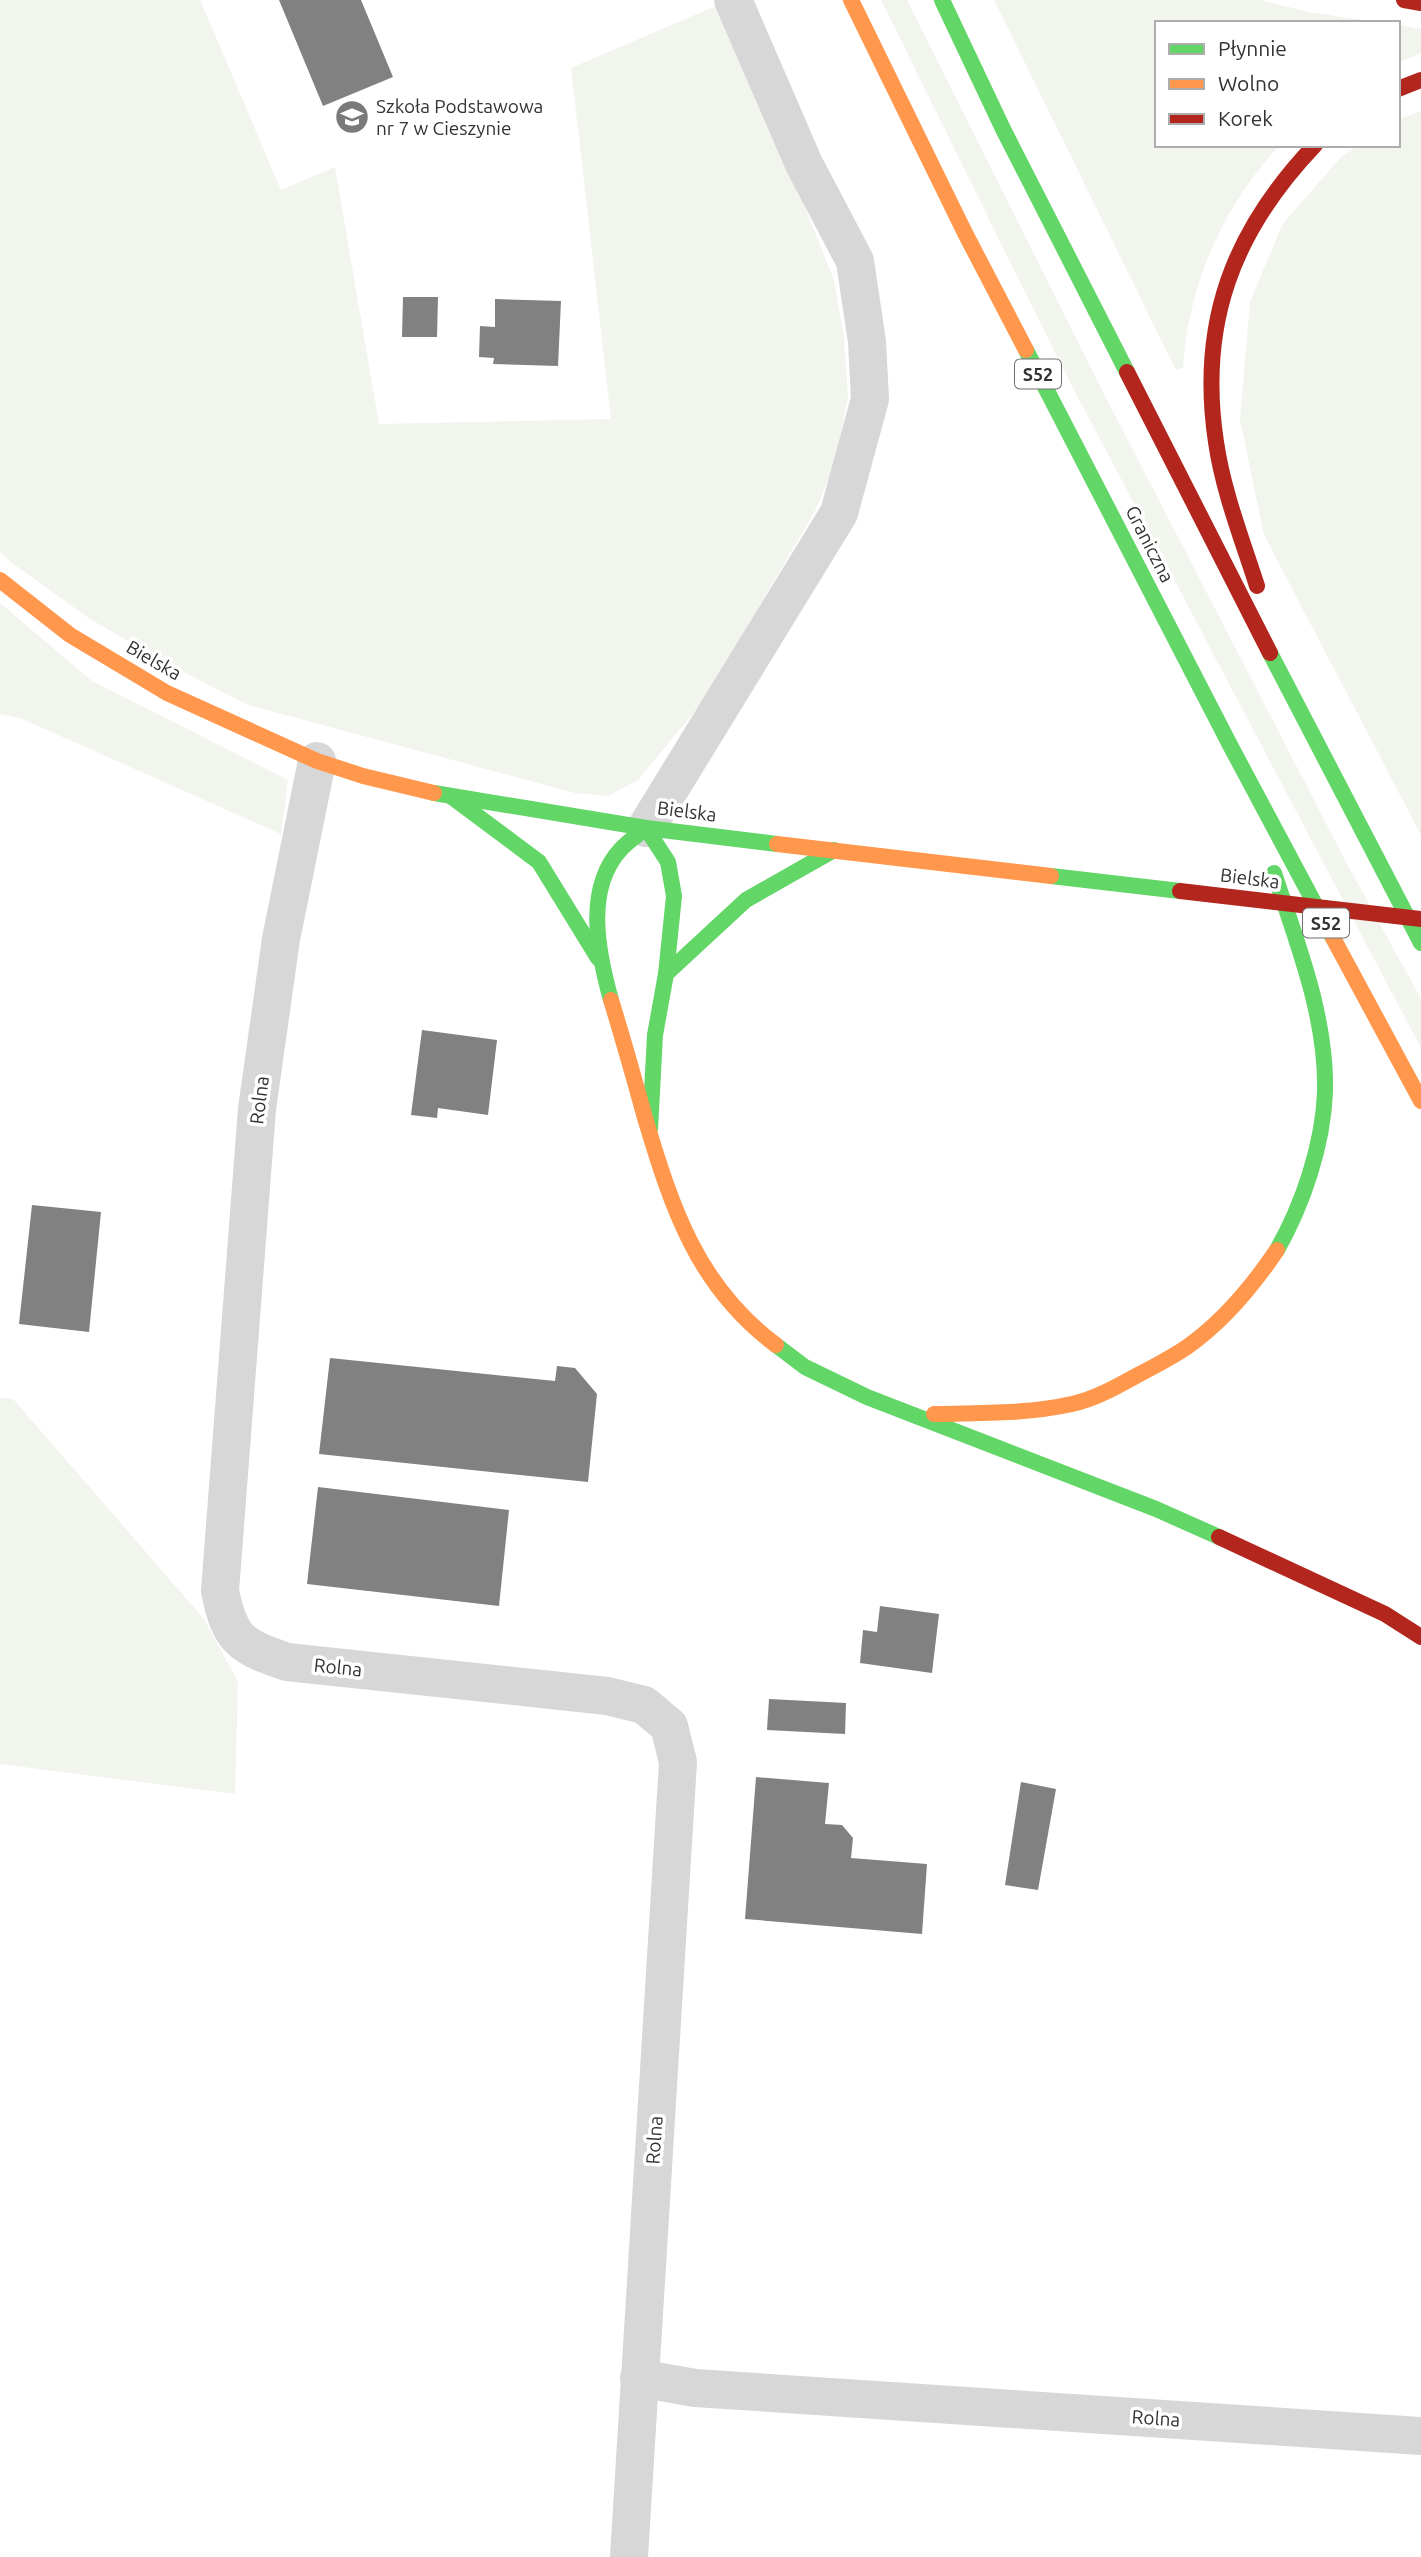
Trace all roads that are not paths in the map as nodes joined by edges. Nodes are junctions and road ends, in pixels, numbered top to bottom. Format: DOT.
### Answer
graph roads {
  1 [pos="733,0"];
  2 [pos="851,0"];
  3 [pos="942,0"];
  4 [pos="1404,0"];
  5 [pos="1421,3"];
  6 [pos="1421,80"];
  7 [pos="1400,88"];
  8 [pos="1313,147"];
  9 [pos="0,580"];
  10 [pos="1293,698"];
  11 [pos="1230,746"];
  12 [pos="317,761"];
  13 [pos="452,797"];
  14 [pos="646,828"];
  15 [pos="1261,836"];
  16 [pos="834,850"];
  17 [pos="1270,862"];
  18 [pos="1421,919"];
  19 [pos="1421,943"];
  20 [pos="600,961"];
  21 [pos="666,974"];
  22 [pos="1421,1101"];
  23 [pos="650,1129"];
  24 [pos="913,1415"];
  25 [pos="1421,1637"];
  26 [pos="639,2378"];
  27 [pos="1421,2436"];
  28 [pos="629,2557"];
  1 -- 14 [label="street"];
  2 -- 11 [label="main road, Graniczna / S52"];
  3 -- 10 [label="main road"];
  4 -- 5 [label="main road"];
  6 -- 7 [label="main road"];
  8 -- 10 [label="main road"];
  9 -- 12 [label="main road, Bielska"];
  10 -- 19 [label="main road"];
  11 -- 15 [label="main road"];
  11 -- 22 [label="main road, Graniczna / S52"];
  12 -- 13 [label="main road, Bielska"];
  12 -- 26 [label="street, Rolna"];
  13 -- 14 [label="main road, Bielska"];
  13 -- 20 [label="main road"];
  14 -- 16 [label="main road, Bielska"];
  14 -- 20 [label="main road"];
  14 -- 21 [label="main road"];
  16 -- 18 [label="main road, Bielska, bridge"];
  16 -- 21 [label="main road"];
  17 -- 24 [label="main road"];
  20 -- 23 [label="main road"];
  21 -- 23 [label="main road"];
  23 -- 24 [label="main road"];
  24 -- 25 [label="main road"];
  26 -- 27 [label="street, Rolna"];
  26 -- 28 [label="street, Rolna"];
}
